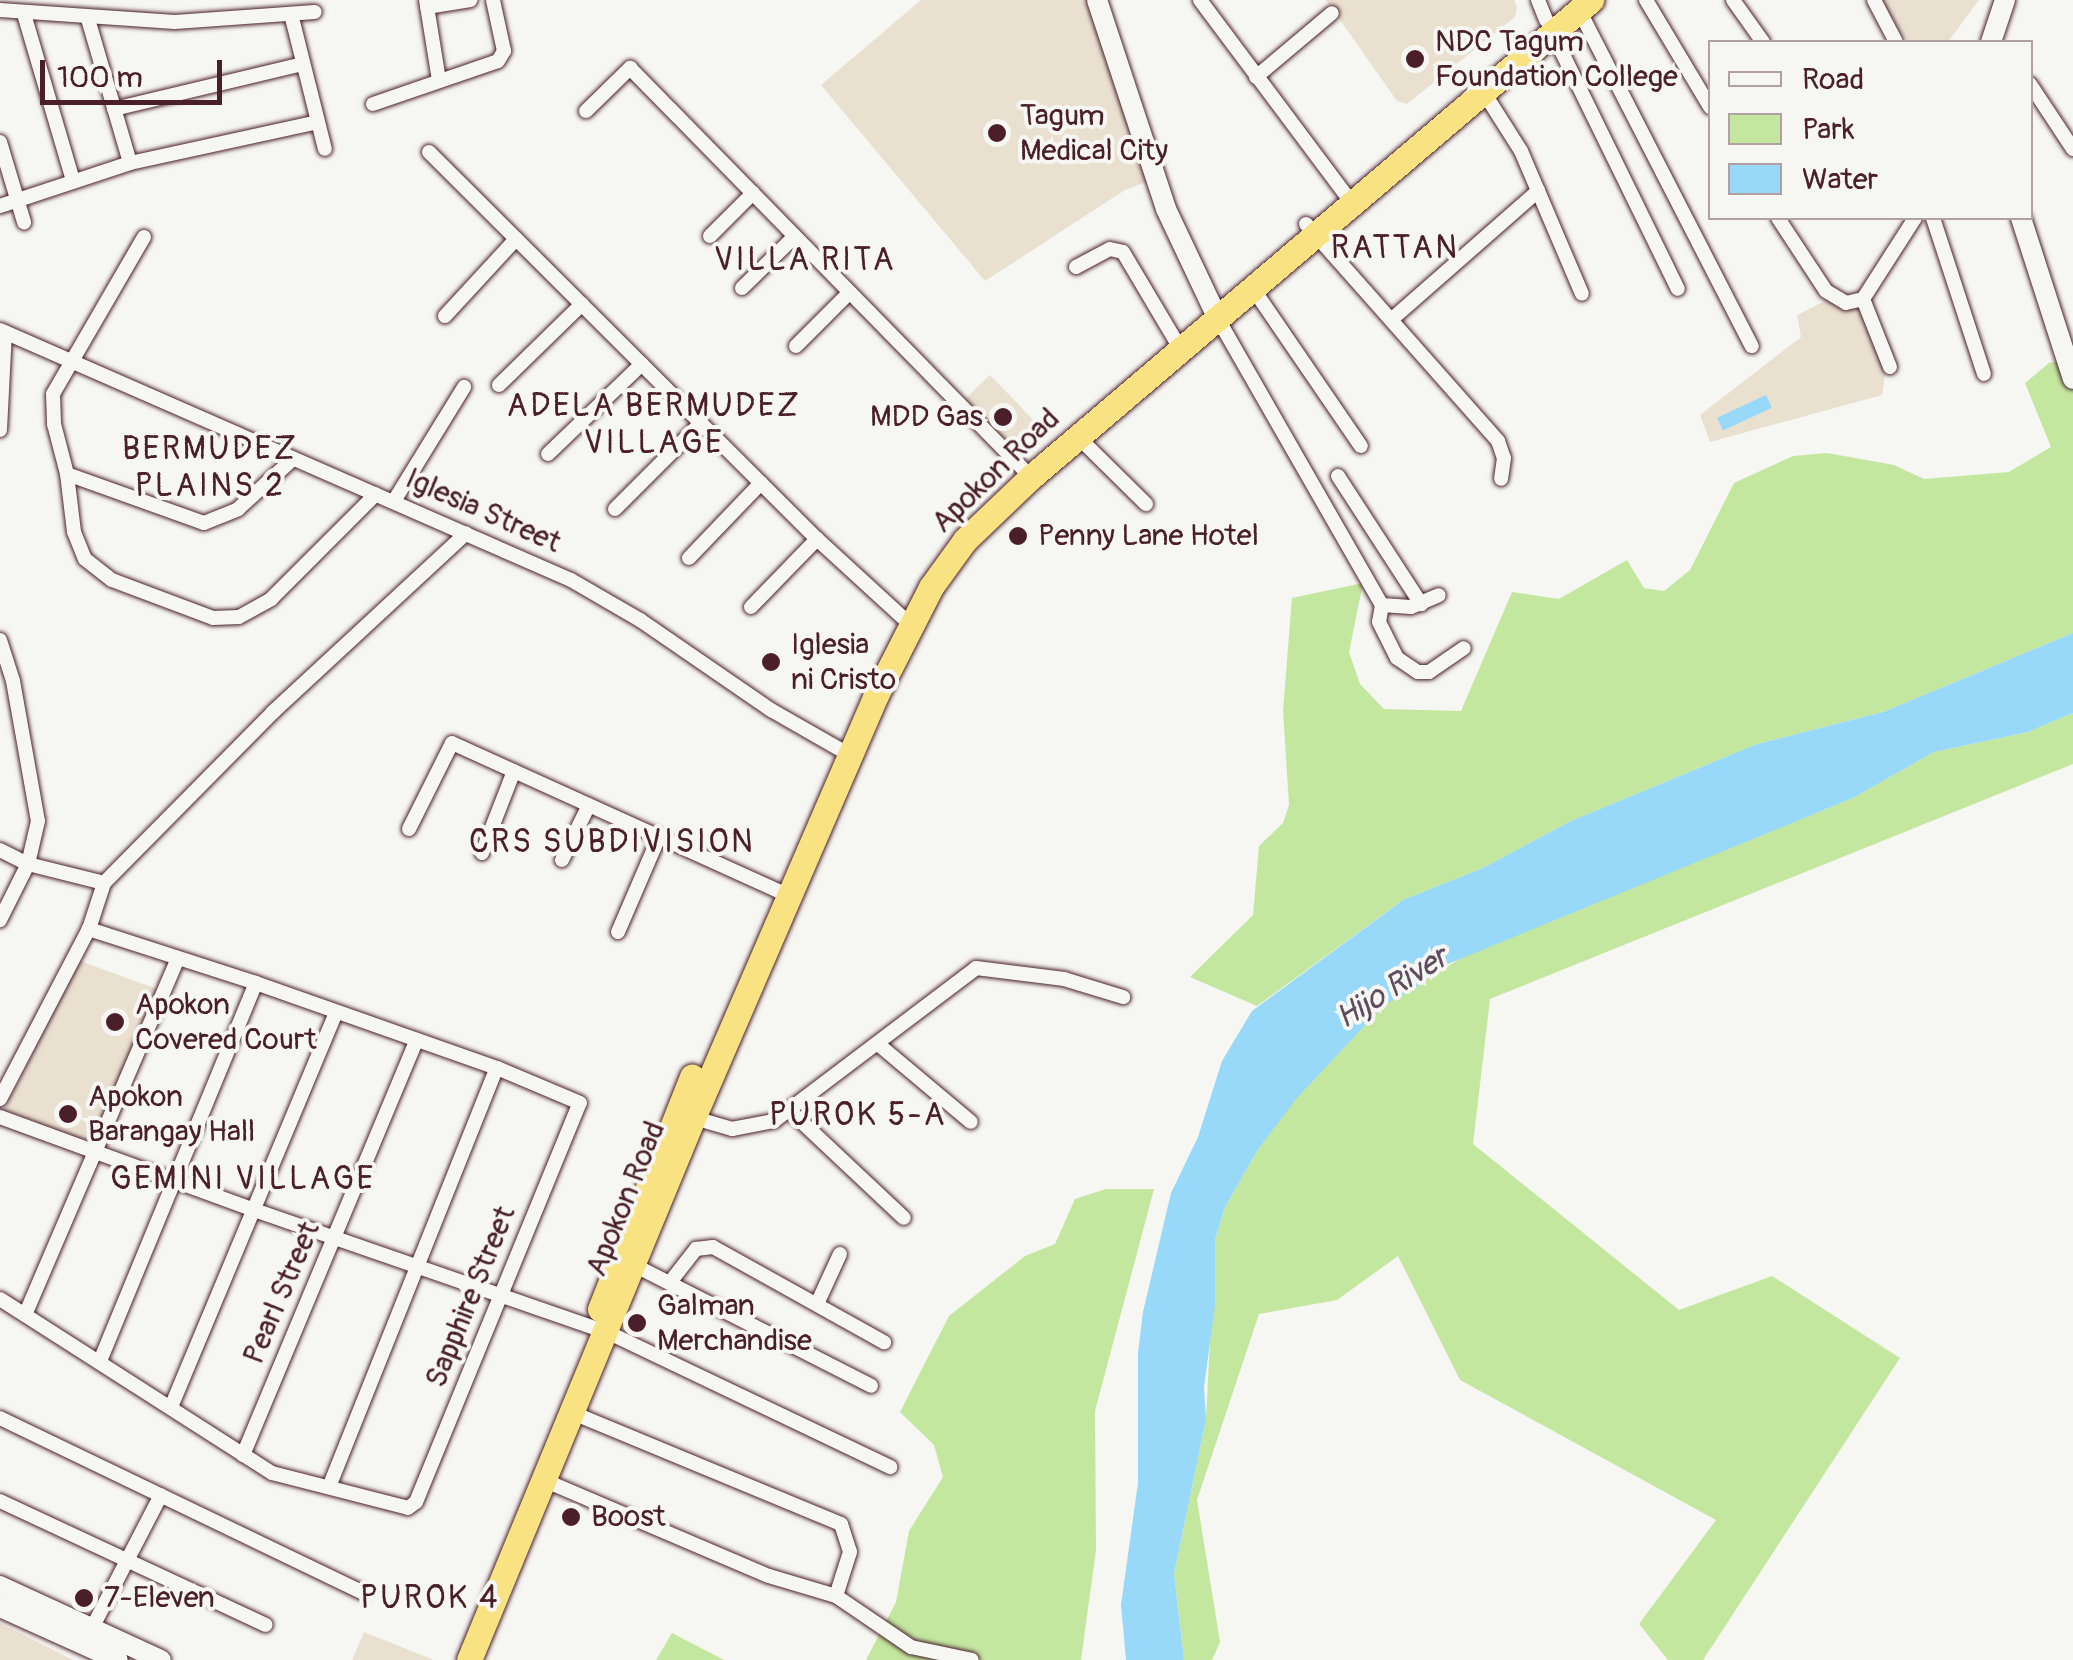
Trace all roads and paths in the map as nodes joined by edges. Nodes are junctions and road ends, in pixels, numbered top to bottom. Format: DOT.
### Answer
graph roads {
  1 [pos="470,0"];
  2 [pos="493,0"];
  3 [pos="1098,0"];
  4 [pos="1200,0"];
  5 [pos="1646,0"];
  6 [pos="1733,0"];
  7 [pos="1874,0"];
  8 [pos="2005,0"];
  9 [pos="426,3"];
  10 [pos="1580,3"];
  11 [pos="0,10"];
  12 [pos="316,12"];
  13 [pos="1332,12"];
  14 [pos="24,14"];
  15 [pos="291,14"];
  16 [pos="1545,17"];
  17 [pos="88,18"];
  18 [pos="1996,38"];
  19 [pos="1762,40"];
  20 [pos="1895,40"];
  21 [pos="303,64"];
  22 [pos="1256,76"];
  23 [pos="439,80"];
  24 [pos="1480,85"];
  25 [pos="2033,89"];
  26 [pos="372,104"];
  27 [pos="1708,104"];
  28 [pos="114,109"];
  29 [pos="586,111"];
  30 [pos="318,122"];
  31 [pos="0,142"];
  32 [pos="325,149"];
  33 [pos="2073,149"];
  34 [pos="429,152"];
  35 [pos="3,161"];
  36 [pos="130,163"];
  37 [pos="73,180"];
  38 [pos="1538,191"];
  39 [pos="753,193"];
  40 [pos="1347,198"];
  41 [pos="17,200"];
  42 [pos="0,206"];
  43 [pos="1779,220"];
  44 [pos="1896,220"];
  45 [pos="1914,220"];
  46 [pos="1934,220"];
  47 [pos="2022,220"];
  48 [pos="24,222"];
  49 [pos="1311,230"];
  50 [pos="1905,232"];
  51 [pos="710,236"];
  52 [pos="795,236"];
  53 [pos="144,238"];
  54 [pos="516,238"];
  55 [pos="1076,267"];
  56 [pos="742,288"];
  57 [pos="1678,289"];
  58 [pos="1254,290"];
  59 [pos="850,292"];
  60 [pos="1582,294"];
  61 [pos="1863,299"];
  62 [pos="582,304"];
  63 [pos="1215,313"];
  64 [pos="445,316"];
  65 [pos="1391,320"];
  66 [pos="2,331"];
  67 [pos="1176,342"];
  68 [pos="796,346"];
  69 [pos="1752,346"];
  70 [pos="70,362"];
  71 [pos="642,364"];
  72 [pos="1890,367"];
  73 [pos="1984,374"];
  74 [pos="2073,380"];
  75 [pos="499,385"];
  76 [pos="464,388"];
  77 [pos="701,423"];
  78 [pos="0,430"];
  79 [pos="1077,436"];
  80 [pos="1361,446"];
  81 [pos="548,454"];
  82 [pos="293,459"];
  83 [pos="1027,472"];
  84 [pos="67,474"];
  85 [pos="1338,476"];
  86 [pos="1502,480"];
  87 [pos="761,484"];
  88 [pos="376,494"];
  89 [pos="394,501"];
  90 [pos="1146,504"];
  91 [pos="615,510"];
  92 [pos="466,534"];
  93 [pos="817,539"];
  94 [pos="689,558"];
  95 [pos="1439,595"];
  96 [pos="1420,604"];
  97 [pos="1382,605"];
  98 [pos="751,607"];
  99 [pos="906,622"];
  100 [pos="0,640"];
  101 [pos="1464,648"];
  102 [pos="843,752"];
  103 [pos="514,771"];
  104 [pos="589,805"];
  105 [pos="408,829"];
  106 [pos="660,837"];
  107 [pos="0,850"];
  108 [pos="482,853"];
  109 [pos="562,860"];
  110 [pos="28,864"];
  111 [pos="104,884"];
  112 [pos="784,894"];
  113 [pos="0,920"];
  114 [pos="88,929"];
  115 [pos="618,932"];
  116 [pos="177,961"];
  117 [pos="256,983"];
  118 [pos="1123,996"];
  119 [pos="336,1012"];
  120 [pos="417,1040"];
  121 [pos="878,1044"];
  122 [pos="497,1068"];
  123 [pos="0,1098"];
  124 [pos="790,1112"];
  125 [pos="685,1114"];
  126 [pos="0,1116"];
  127 [pos="971,1122"];
  128 [pos="96,1151"];
  129 [pos="172,1181"];
  130 [pos="254,1210"];
  131 [pos="904,1218"];
  132 [pos="335,1238"];
  133 [pos="840,1254"];
  134 [pos="626,1261"];
  135 [pos="416,1267"];
  136 [pos="671,1281"];
  137 [pos="500,1296"];
  138 [pos="0,1299"];
  139 [pos="817,1304"];
  140 [pos="24,1315"];
  141 [pos="601,1330"];
  142 [pos="884,1342"];
  143 [pos="100,1362"];
  144 [pos="871,1386"];
  145 [pos="171,1407"];
  146 [pos="573,1413"];
  147 [pos="0,1418"];
  148 [pos="243,1456"];
  149 [pos="890,1467"];
  150 [pos="546,1481"];
  151 [pos="329,1487"];
  152 [pos="160,1495"];
  153 [pos="0,1500"];
  154 [pos="128,1560"];
  155 [pos="0,1586"];
  156 [pos="362,1592"];
  157 [pos="836,1596"];
  158 [pos="0,1608"];
  159 [pos="266,1625"];
  160 [pos="88,1635"];
  161 [pos="118,1660"];
  162 [pos="161,1660"];
  163 [pos="451,1660"];
  164 [pos="469,1660"];
  165 [pos="972,1660"];
  1 -- 9 [label="street"];
  2 -- 23 [label="street"];
  3 -- 63 [label="main road"];
  4 -- 22 [label="street"];
  5 -- 27 [label="street"];
  6 -- 19 [label="street"];
  7 -- 20 [label="street"];
  8 -- 18 [label="main road"];
  9 -- 23 [label="street"];
  10 -- 16 [label="highway, Apokon Road"];
  10 -- 69 [label="street"];
  11 -- 14 [label="street"];
  12 -- 15 [label="street"];
  13 -- 22 [label="street"];
  14 -- 17 [label="street"];
  14 -- 37 [label="street"];
  15 -- 17 [label="street"];
  15 -- 21 [label="street"];
  16 -- 24 [label="highway, Apokon Road"];
  16 -- 57 [label="street"];
  17 -- 28 [label="street"];
  21 -- 28 [label="street"];
  21 -- 30 [label="street"];
  22 -- 40 [label="street"];
  23 -- 26 [label="street"];
  24 -- 38 [label="street"];
  24 -- 40 [label="highway, Apokon Road"];
  25 -- 33 [label="street"];
  28 -- 36 [label="street"];
  29 -- 39 [label="street"];
  30 -- 32 [label="street"];
  30 -- 36 [label="street"];
  31 -- 35 [label="street"];
  34 -- 54 [label="street"];
  35 -- 41 [label="street"];
  36 -- 37 [label="street"];
  37 -- 41 [label="street"];
  38 -- 60 [label="street"];
  38 -- 65 [label="street"];
  39 -- 51 [label="street"];
  39 -- 52 [label="street"];
  40 -- 49 [label="highway, Apokon Road"];
  41 -- 42 [label="street"];
  41 -- 48 [label="street"];
  43 -- 61 [label="street"];
  44 -- 50 [label="street"];
  45 -- 50 [label="street"];
  46 -- 73 [label="street"];
  47 -- 74 [label="main road"];
  49 -- 58 [label="highway, Apokon Road"];
  49 -- 63 [label="highway, Apokon Road"];
  49 -- 65 [label="street"];
  50 -- 61 [label="street"];
  52 -- 56 [label="street"];
  52 -- 59 [label="street"];
  53 -- 70 [label="street"];
  54 -- 62 [label="street"];
  54 -- 64 [label="street"];
  55 -- 67 [label="street"];
  58 -- 63 [label="highway, Apokon Road"];
  58 -- 80 [label="street"];
  59 -- 68 [label="street"];
  59 -- 83 [label="street"];
  61 -- 72 [label="street"];
  62 -- 71 [label="street"];
  62 -- 75 [label="street"];
  63 -- 67 [label="highway, Apokon Road"];
  63 -- 97 [label="street"];
  65 -- 86 [label="street"];
  66 -- 70 [label="street, Iglesia Street"];
  66 -- 78 [label="street"];
  67 -- 79 [label="highway, Apokon Road"];
  67 -- 83 [label="highway, Apokon Road"];
  70 -- 82 [label="street, Iglesia Street"];
  70 -- 84 [label="street"];
  71 -- 77 [label="street"];
  71 -- 81 [label="street"];
  76 -- 89 [label="street"];
  77 -- 87 [label="street"];
  77 -- 91 [label="street"];
  79 -- 83 [label="highway, Apokon Road"];
  79 -- 90 [label="street"];
  82 -- 84 [label="street"];
  82 -- 88 [label="street, Iglesia Street"];
  83 -- 99 [label="highway, Apokon Road"];
  84 -- 88 [label="street"];
  85 -- 96 [label="street"];
  87 -- 93 [label="street"];
  87 -- 94 [label="street"];
  88 -- 89 [label="street, Iglesia Street"];
  89 -- 92 [label="street, Iglesia Street"];
  92 -- 102 [label="street, Iglesia Street"];
  92 -- 111 [label="street"];
  93 -- 98 [label="street"];
  93 -- 99 [label="street"];
  95 -- 96 [label="street"];
  96 -- 97 [label="street"];
  97 -- 101 [label="street"];
  99 -- 102 [label="highway, Apokon Road"];
  100 -- 110 [label="street"];
  102 -- 112 [label="highway, Apokon Road"];
  103 -- 104 [label="street"];
  103 -- 105 [label="street"];
  103 -- 108 [label="street"];
  104 -- 106 [label="street"];
  104 -- 109 [label="street"];
  106 -- 112 [label="street"];
  106 -- 115 [label="street"];
  107 -- 110 [label="street"];
  110 -- 111 [label="street"];
  110 -- 113 [label="street"];
  111 -- 114 [label="street"];
  112 -- 125 [label="highway, Apokon Road"];
  114 -- 116 [label="street"];
  114 -- 123 [label="street"];
  116 -- 117 [label="street"];
  116 -- 128 [label="street"];
  117 -- 119 [label="street"];
  117 -- 129 [label="street"];
  118 -- 121 [label="street"];
  119 -- 120 [label="street"];
  119 -- 130 [label="street"];
  120 -- 122 [label="street"];
  120 -- 132 [label="street, Pearl Street"];
  121 -- 124 [label="street"];
  121 -- 127 [label="street"];
  122 -- 135 [label="street"];
  122 -- 137 [label="street, Sapphire Street"];
  124 -- 125 [label="street"];
  124 -- 131 [label="street"];
  125 -- 134 [label="highway, Apokon Road"];
  126 -- 128 [label="street"];
  128 -- 129 [label="street"];
  128 -- 140 [label="street"];
  129 -- 130 [label="street"];
  129 -- 143 [label="street"];
  130 -- 132 [label="street"];
  130 -- 145 [label="street"];
  132 -- 135 [label="street"];
  132 -- 148 [label="street, Pearl Street"];
  133 -- 139 [label="street"];
  134 -- 136 [label="street"];
  134 -- 141 [label="highway, Apokon Road"];
  135 -- 137 [label="street"];
  135 -- 151 [label="street"];
  136 -- 139 [label="street"];
  136 -- 144 [label="street"];
  137 -- 141 [label="street"];
  137 -- 151 [label="street, Sapphire Street"];
  138 -- 140 [label="street"];
  139 -- 142 [label="street"];
  140 -- 143 [label="street"];
  141 -- 146 [label="highway, Apokon Road"];
  141 -- 149 [label="street"];
  141 -- 163 [label="highway, Apokon Road"];
  143 -- 145 [label="street"];
  145 -- 148 [label="street"];
  146 -- 150 [label="highway, Apokon Road"];
  146 -- 157 [label="street"];
  147 -- 152 [label="street"];
  148 -- 151 [label="street"];
  150 -- 157 [label="street"];
  150 -- 164 [label="highway, Apokon Road"];
  152 -- 154 [label="street"];
  152 -- 156 [label="street"];
  153 -- 154 [label="street"];
  154 -- 159 [label="street"];
  154 -- 160 [label="street"];
  155 -- 160 [label="main road"];
  157 -- 165 [label="street"];
  158 -- 160 [label="main road"];
  160 -- 161 [label="main road"];
  160 -- 162 [label="main road"];
}
